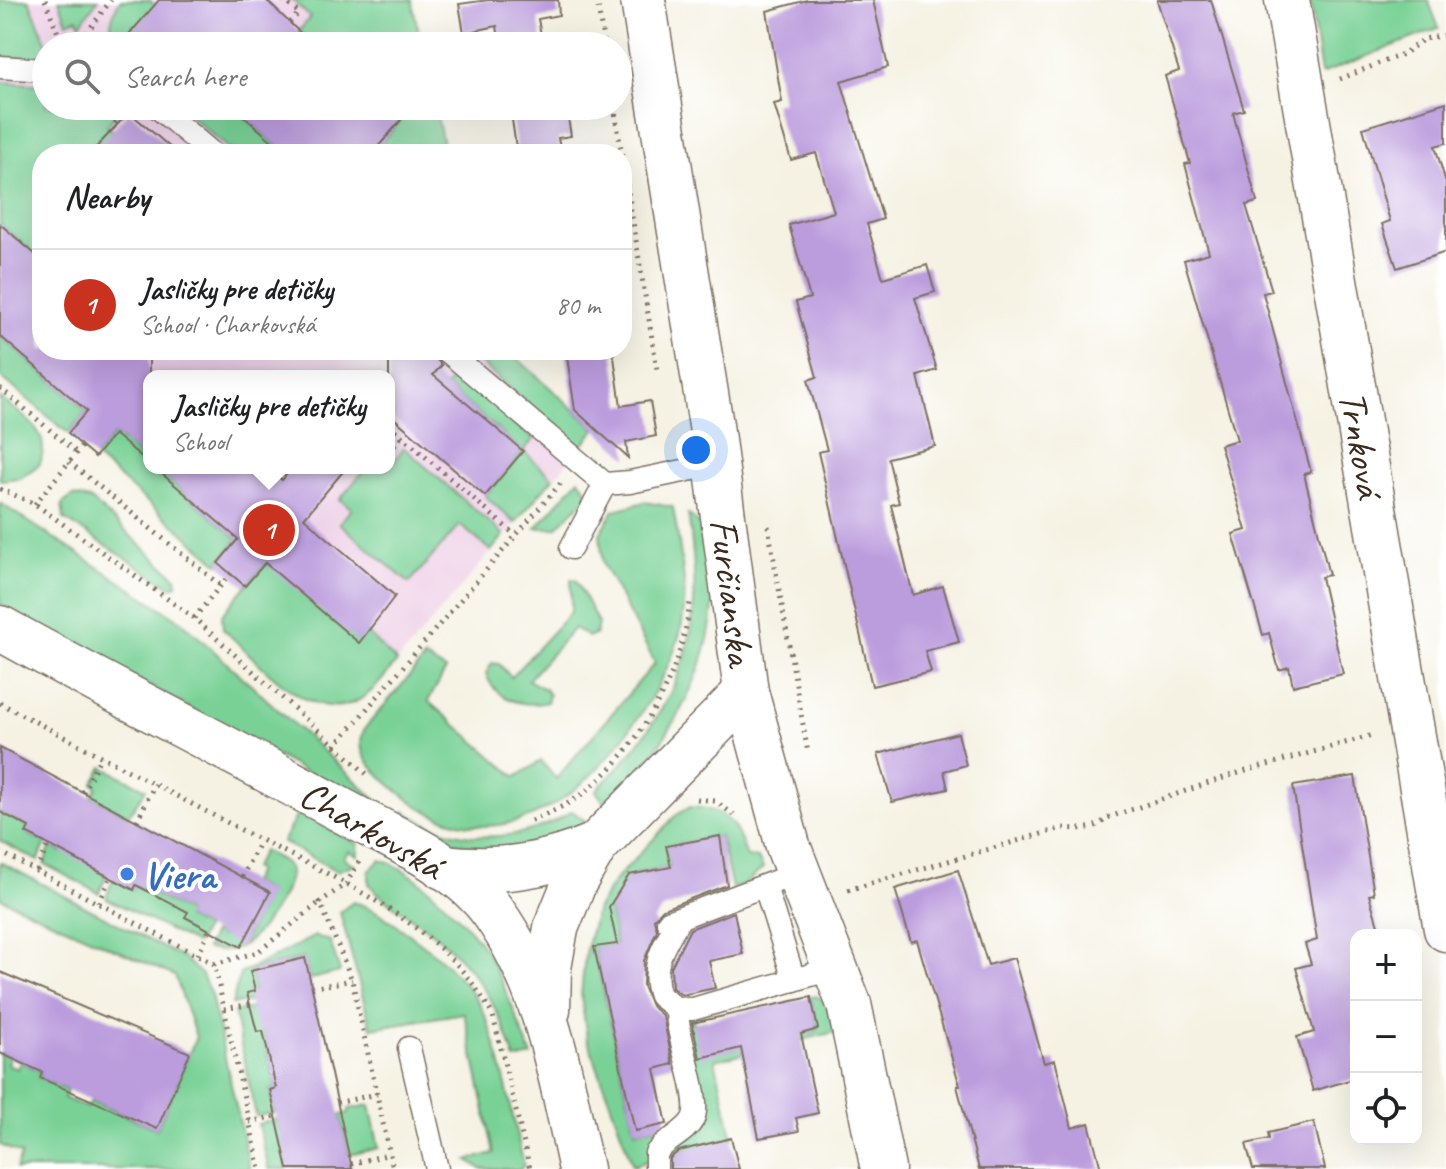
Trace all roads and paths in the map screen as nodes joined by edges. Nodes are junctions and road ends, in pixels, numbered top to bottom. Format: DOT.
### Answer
graph roads {
  1 [pos="45,0"];
  2 [pos="111,0"];
  3 [pos="283,0"];
  4 [pos="597,0"];
  5 [pos="643,0"];
  6 [pos="1287,0"];
  7 [pos="290,22"];
  8 [pos="58,32"];
  9 [pos="87,32"];
  10 [pos="602,32"];
  11 [pos="1446,35"];
  12 [pos="0,67"];
  13 [pos="32,69"];
  14 [pos="1331,87"];
  15 [pos="117,120"];
  16 [pos="173,120"];
  17 [pos="616,120"];
  18 [pos="115,129"];
  19 [pos="201,144"];
  20 [pos="620,144"];
  21 [pos="632,215"];
  22 [pos="458,360"];
  23 [pos="659,378"];
  24 [pos="0,388"];
  25 [pos="395,430"];
  26 [pos="401,436"];
  27 [pos="395,444"];
  28 [pos="82,446"];
  29 [pos="76,452"];
  30 [pos="69,462"];
  31 [pos="579,462"];
  32 [pos="717,464"];
  33 [pos="605,484"];
  34 [pos="0,489"];
  35 [pos="35,504"];
  36 [pos="515,536"];
  37 [pos="571,548"];
  38 [pos="231,573"];
  39 [pos="220,585"];
  40 [pos="691,597"];
  41 [pos="194,618"];
  42 [pos="0,628"];
  43 [pos="746,692"];
  44 [pos="0,703"];
  45 [pos="1411,727"];
  46 [pos="335,746"];
  47 [pos="101,756"];
  48 [pos="376,782"];
  49 [pos="155,784"];
  50 [pos="83,792"];
  51 [pos="137,821"];
  52 [pos="526,824"];
  53 [pos="260,841"];
  54 [pos="48,844"];
  55 [pos="596,845"];
  56 [pos="366,851"];
  57 [pos="0,852"];
  58 [pos="538,865"];
  59 [pos="443,867"];
  60 [pos="37,871"];
  61 [pos="242,877"];
  62 [pos="110,878"];
  63 [pos="781,880"];
  64 [pos="346,884"];
  65 [pos="840,893"];
  66 [pos="566,900"];
  67 [pos="320,902"];
  68 [pos="1444,902"];
  69 [pos="99,903"];
  70 [pos="498,904"];
  71 [pos="209,930"];
  72 [pos="198,955"];
  73 [pos="214,964"];
  74 [pos="815,974"];
  75 [pos="352,980"];
  76 [pos="312,988"];
  77 [pos="251,1004"];
  78 [pos="224,1009"];
  79 [pos="677,1009"];
  80 [pos="548,1020"];
  81 [pos="409,1048"];
  82 [pos="377,1094"];
  83 [pos="337,1103"];
  84 [pos="276,1116"];
  85 [pos="249,1122"];
  86 [pos="390,1154"];
  87 [pos="351,1164"];
  88 [pos="260,1169"];
  89 [pos="393,1169"];
  90 [pos="437,1169"];
  91 [pos="530,1169"];
  92 [pos="581,1169"];
  93 [pos="656,1169"];
  94 [pos="883,1169"];
  1 -- 8 [label="path"];
  2 -- 9 [label="path"];
  3 -- 7 [label="path"];
  4 -- 10 [label="path"];
  5 -- 32 [label="street, Furčianska"];
  6 -- 45 [label="street, Trnková"];
  11 -- 14 [label="path"];
  12 -- 13 [label="lane"];
  15 -- 18 [label="path"];
  16 -- 19 [label="lane"];
  17 -- 20 [label="path"];
  21 -- 23 [label="path"];
  22 -- 31 [label="lane"];
  24 -- 29 [label="path"];
  25 -- 26 [label="path"];
  26 -- 27 [label="path"];
  26 -- 36 [label="path"];
  28 -- 29 [label="path"];
  29 -- 30 [label="path"];
  30 -- 35 [label="path"];
  30 -- 39 [label="path"];
  31 -- 33 [label="lane"];
  31 -- 36 [label="path"];
  32 -- 33 [label="lane"];
  32 -- 43 [label="street, Furčianska"];
  33 -- 37 [label="lane"];
  34 -- 35 [label="path"];
  35 -- 41 [label="path"];
  36 -- 46 [label="path"];
  38 -- 39 [label="path"];
  39 -- 41 [label="path"];
  40 -- 52 [label="path"];
  41 -- 46 [label="path"];
  42 -- 59 [label="street, Charkovská"];
  43 -- 55 [label="street"];
  43 -- 63 [label="street, Furčianska"];
  44 -- 47 [label="path"];
  45 -- 65 [label="path"];
  45 -- 68 [label="street, Trnková"];
  46 -- 48 [label="path"];
  47 -- 49 [label="path"];
  47 -- 50 [label="path"];
  49 -- 51 [label="path"];
  49 -- 53 [label="path"];
  53 -- 61 [label="path"];
  53 -- 64 [label="path"];
  54 -- 60 [label="path"];
  55 -- 58 [label="street"];
  55 -- 66 [label="street"];
  56 -- 64 [label="path"];
  57 -- 60 [label="path"];
  58 -- 59 [label="street"];
  58 -- 70 [label="street"];
  59 -- 70 [label="street, Charkovská"];
  60 -- 69 [label="path"];
  62 -- 69 [label="path"];
  63 -- 74 [label="street, Furčianska"];
  63 -- 79 [label="lane"];
  64 -- 67 [label="path"];
  64 -- 91 [label="path"];
  66 -- 70 [label="street"];
  66 -- 80 [label="street"];
  67 -- 73 [label="path"];
  67 -- 75 [label="path"];
  69 -- 72 [label="path"];
  70 -- 80 [label="street, Charkovská"];
  71 -- 72 [label="path"];
  72 -- 73 [label="path"];
  73 -- 78 [label="path"];
  74 -- 79 [label="lane"];
  74 -- 94 [label="street, Furčianska"];
  75 -- 76 [label="path"];
  75 -- 82 [label="path"];
  77 -- 78 [label="path"];
  78 -- 85 [label="path"];
  79 -- 93 [label="lane"];
  80 -- 92 [label="street, Charkovská"];
  81 -- 90 [label="lane"];
  82 -- 83 [label="path"];
  82 -- 86 [label="path"];
  84 -- 85 [label="path"];
  85 -- 88 [label="path"];
  86 -- 87 [label="path"];
  86 -- 89 [label="path"];
}
